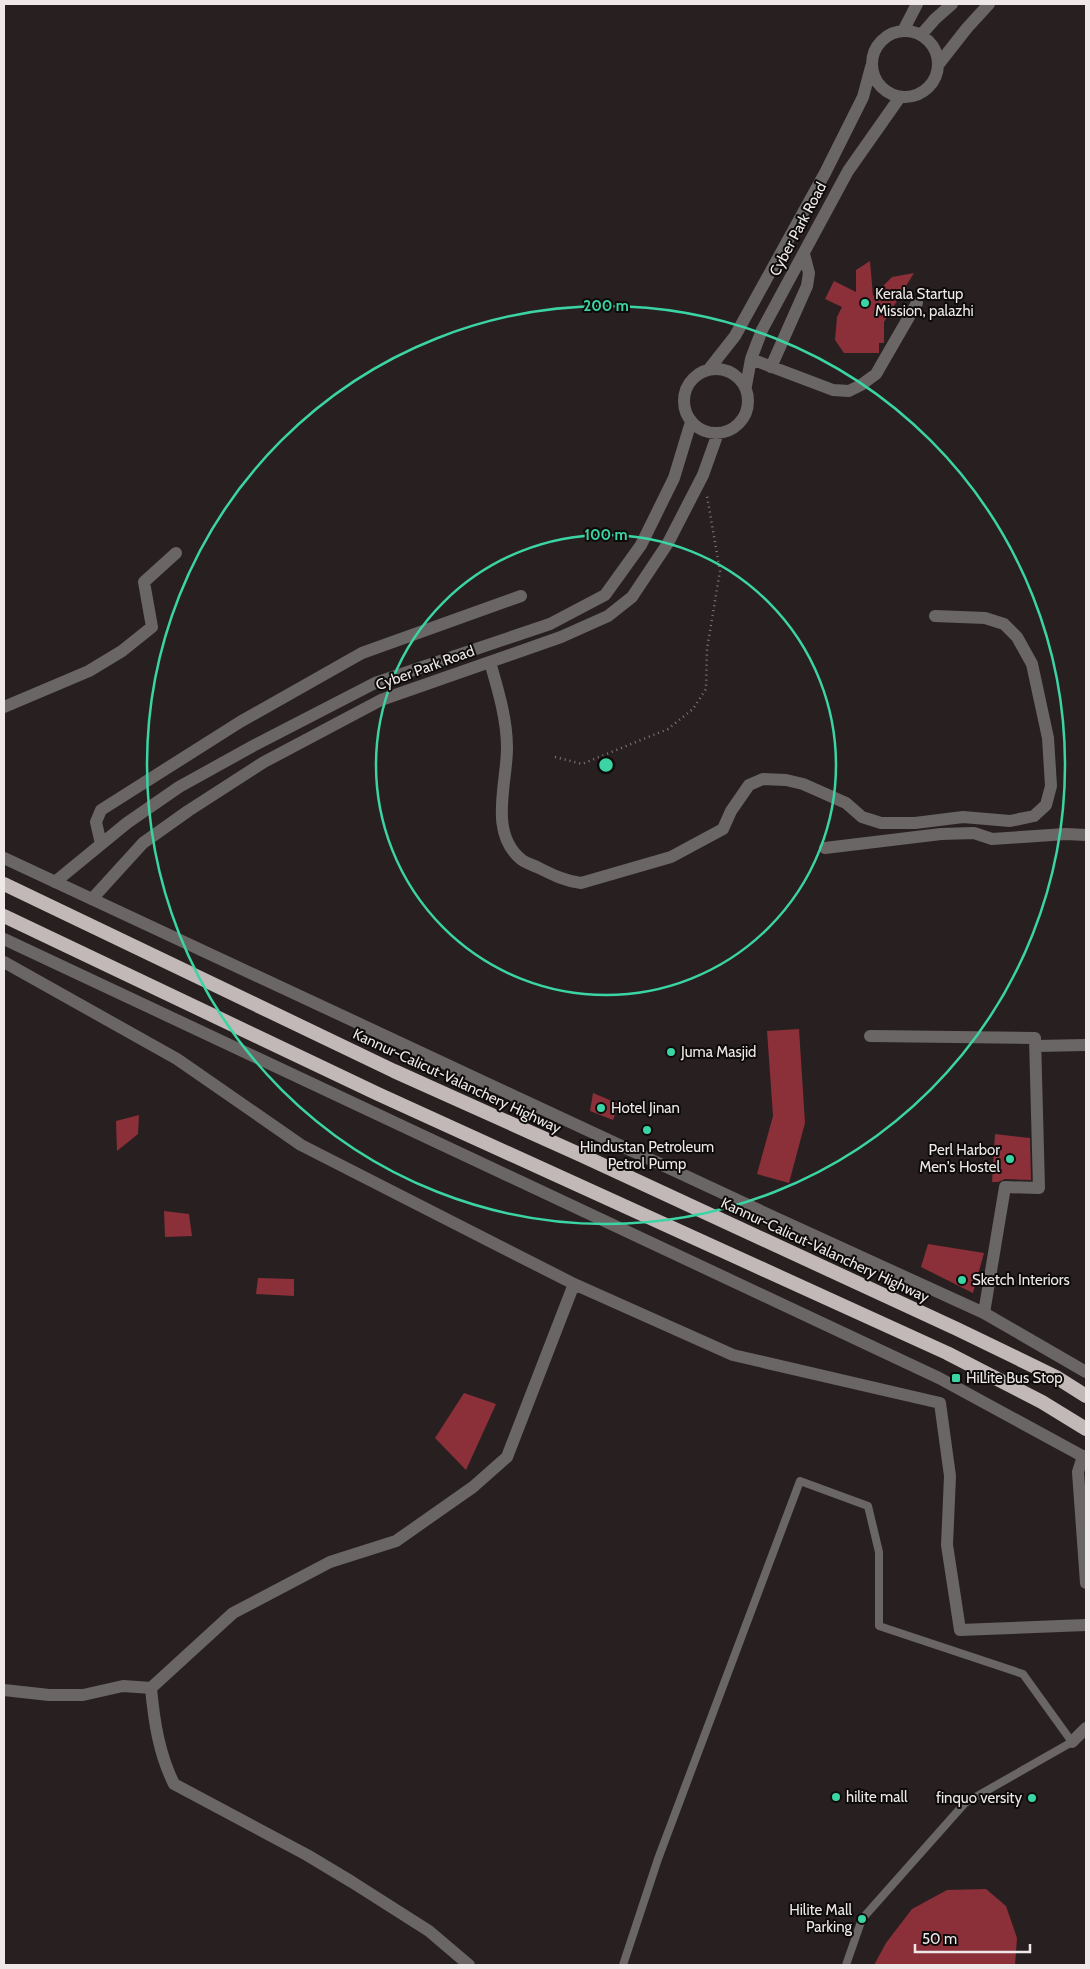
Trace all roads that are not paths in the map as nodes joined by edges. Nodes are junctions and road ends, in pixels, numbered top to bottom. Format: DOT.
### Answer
graph roads {
  1 [pos="917,4"];
  2 [pos="952,4"];
  3 [pos="989,4"];
  4 [pos="903,31"];
  5 [pos="921,35"];
  6 [pos="938,65"];
  7 [pos="871,67"];
  8 [pos="900,97"];
  9 [pos="804,254"];
  10 [pos="917,303"];
  11 [pos="751,359"];
  12 [pos="771,366"];
  13 [pos="709,369"];
  14 [pos="746,386"];
  15 [pos="690,422"];
  16 [pos="718,433"];
  17 [pos="176,553"];
  18 [pos="521,596"];
  19 [pos="934,616"];
  20 [pos="490,662"];
  21 [pos="4,706"];
  22 [pos="904,822"];
  23 [pos="1086,835"];
  24 [pos="906,839"];
  25 [pos="101,844"];
  26 [pos="825,848"];
  27 [pos="4,858"];
  28 [pos="55,882"];
  29 [pos="4,884"];
  30 [pos="92,899"];
  31 [pos="4,916"];
  32 [pos="4,939"];
  33 [pos="4,962"];
  34 [pos="870,1036"];
  35 [pos="1086,1045"];
  36 [pos="1036,1046"];
  37 [pos="574,1284"];
  38 [pos="984,1313"];
  39 [pos="1086,1372"];
  40 [pos="1086,1396"];
  41 [pos="1086,1429"];
  42 [pos="1085,1457"];
  43 [pos="1086,1583"];
  44 [pos="1086,1625"];
  45 [pos="151,1688"];
  46 [pos="4,1690"];
  47 [pos="1086,1728"];
  48 [pos="1072,1742"];
  49 [pos="469,1965"];
  50 [pos="623,1965"];
  51 [pos="846,1965"];
  1 -- 4 [label="street"];
  2 -- 5 [label="street"];
  3 -- 6 [label="street"];
  4 -- 5 [label="street"];
  4 -- 7 [label="street"];
  5 -- 6 [label="street"];
  6 -- 8 [label="street"];
  7 -- 8 [label="street"];
  7 -- 13 [label="street"];
  8 -- 9 [label="street, Cyber Park Road"];
  9 -- 11 [label="street, Cyber Park Road"];
  9 -- 12 [label="street"];
  10 -- 12 [label="street"];
  11 -- 12 [label="street"];
  11 -- 14 [label="street, Cyber Park Road"];
  13 -- 14 [label="street"];
  13 -- 15 [label="street"];
  14 -- 16 [label="street"];
  15 -- 16 [label="street"];
  15 -- 25 [label="street"];
  16 -- 20 [label="street, Cyber Park Road"];
  17 -- 21 [label="street"];
  18 -- 25 [label="street"];
  19 -- 22 [label="street"];
  20 -- 22 [label="street"];
  20 -- 30 [label="street, Cyber Park Road"];
  22 -- 24 [label="street"];
  23 -- 24 [label="street"];
  24 -- 26 [label="street"];
  25 -- 28 [label="street"];
  27 -- 28 [label="street"];
  28 -- 30 [label="street"];
  29 -- 40 [label="highway, Kannur-Calicut-Valanchery Highway"];
  30 -- 38 [label="street"];
  31 -- 41 [label="highway"];
  32 -- 42 [label="street"];
  33 -- 37 [label="street"];
  34 -- 36 [label="street"];
  35 -- 36 [label="street"];
  36 -- 38 [label="street"];
  37 -- 44 [label="street"];
  37 -- 45 [label="street"];
  38 -- 39 [label="street"];
  42 -- 43 [label="street"];
  45 -- 46 [label="street"];
  45 -- 49 [label="street"];
  47 -- 48 [label="street"];
  48 -- 50 [label="lane"];
  48 -- 51 [label="lane"];
}
